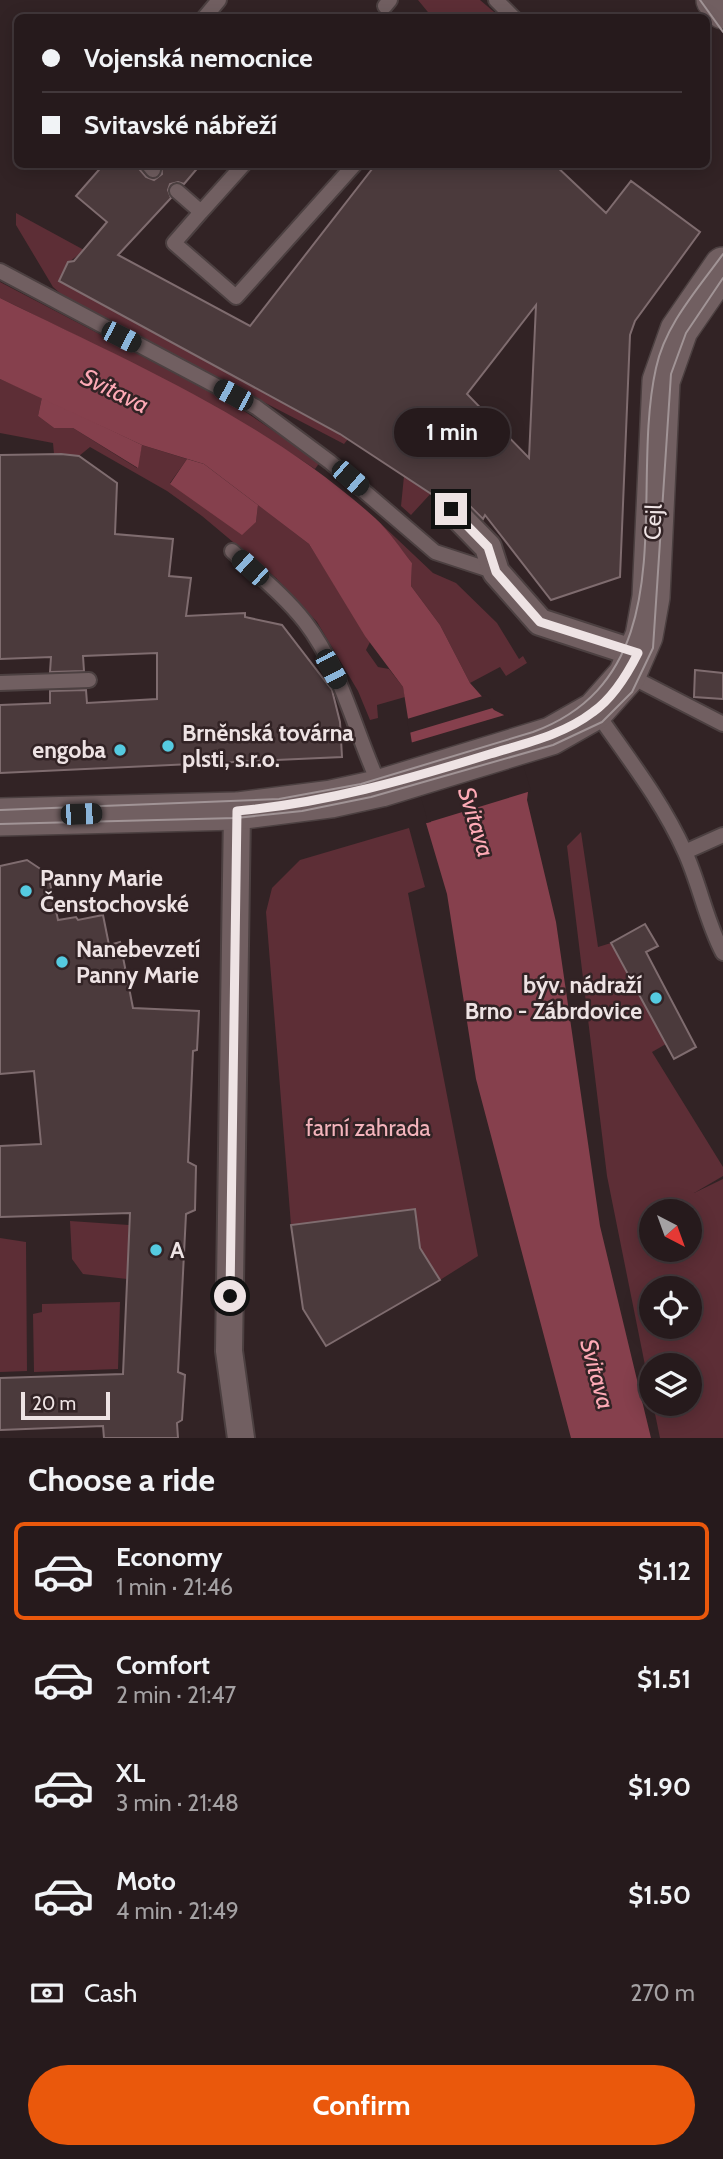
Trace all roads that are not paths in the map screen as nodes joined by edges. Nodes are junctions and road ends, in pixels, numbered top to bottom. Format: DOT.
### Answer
graph roads {
  1 [pos="219,0"];
  2 [pos="496,0"];
  3 [pos="715,0"];
  4 [pos="723,10"];
  5 [pos="207,14"];
  6 [pos="510,14"];
  7 [pos="240,168"];
  8 [pos="351,168"];
  9 [pos="177,191"];
  10 [pos="201,212"];
  11 [pos="723,266"];
  12 [pos="0,271"];
  13 [pos="451,509"];
  14 [pos="232,551"];
  15 [pos="496,572"];
  16 [pos="632,664"];
  17 [pos="89,680"];
  18 [pos="0,683"];
  19 [pos="595,711"];
  20 [pos="723,724"];
  21 [pos="388,786"];
  22 [pos="237,811"];
  23 [pos="0,817"];
  24 [pos="723,835"];
  25 [pos="685,852"];
  26 [pos="723,953"];
  27 [pos="241,1438"];
  1 -- 5 [label="lane"];
  2 -- 6 [label="lane"];
  3 -- 4 [label="street"];
  7 -- 10 [label="lane"];
  8 -- 10 [label="lane"];
  9 -- 10 [label="lane"];
  11 -- 16 [label="street, Cejl"];
  12 -- 15 [label="lane"];
  13 -- 15 [label="street"];
  14 -- 21 [label="lane"];
  15 -- 16 [label="street"];
  16 -- 19 [label="street, Cejl"];
  16 -- 20 [label="lane"];
  17 -- 18 [label="lane"];
  19 -- 21 [label="street, Cejl"];
  19 -- 25 [label="lane"];
  21 -- 22 [label="street, Cejl"];
  22 -- 23 [label="street, Cejl"];
  22 -- 27 [label="street"];
  24 -- 25 [label="lane"];
  25 -- 26 [label="lane"];
}
